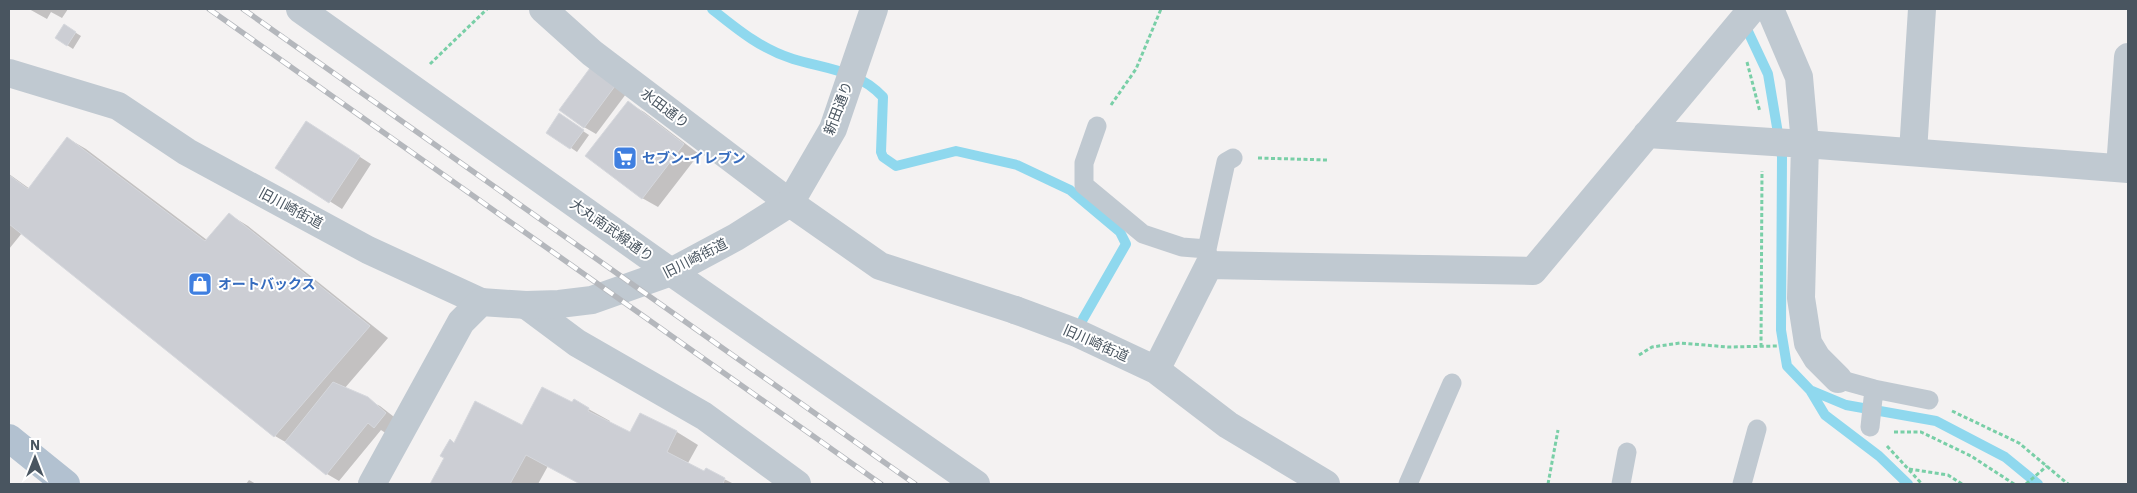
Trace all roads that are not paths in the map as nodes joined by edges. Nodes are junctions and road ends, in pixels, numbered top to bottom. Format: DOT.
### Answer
graph roads {
  1 [pos="300,9"];
  2 [pos="543,9"];
  3 [pos="874,9"];
  4 [pos="1770,9"];
  5 [pos="1922,9"];
  6 [pos="1740,24"];
  7 [pos="2128,57"];
  8 [pos="9,73"];
  9 [pos="1097,126"];
  10 [pos="1647,134"];
  11 [pos="1782,143"];
  12 [pos="1913,152"];
  13 [pos="1233,158"];
  14 [pos="2124,169"];
  15 [pos="790,203"];
  16 [pos="1208,257"];
  17 [pos="671,272"];
  18 [pos="481,302"];
  19 [pos="526,306"];
  20 [pos="1156,370"];
  21 [pos="1838,379"];
  22 [pos="1452,384"];
  23 [pos="1874,389"];
  24 [pos="1929,400"];
  25 [pos="1757,429"];
  26 [pos="1873,430"];
  27 [pos="9,438"];
  28 [pos="1627,452"];
  29 [pos="66,484"];
  30 [pos="372,484"];
  31 [pos="797,484"];
  32 [pos="976,484"];
  33 [pos="1326,484"];
  34 [pos="1408,484"];
  35 [pos="1621,484"];
  36 [pos="1742,484"];
  1 -- 17 [label="street, 大丸南武線通り"];
  2 -- 15 [label="street, 水田通り"];
  3 -- 15 [label="street, 新田通り"];
  4 -- 11 [label="street"];
  5 -- 12 [label="street"];
  6 -- 10 [label="street"];
  7 -- 14 [label="street"];
  8 -- 18 [label="street, 旧川崎街道"];
  9 -- 16 [label="lane"];
  10 -- 11 [label="street"];
  10 -- 16 [label="street"];
  11 -- 12 [label="street"];
  11 -- 21 [label="street"];
  12 -- 14 [label="street"];
  13 -- 16 [label="lane"];
  15 -- 17 [label="street, 旧川崎街道"];
  15 -- 20 [label="street, 旧川崎街道"];
  16 -- 20 [label="street"];
  17 -- 19 [label="street, 旧川崎街道"];
  17 -- 32 [label="street, 大丸南武線通り"];
  18 -- 19 [label="street, 旧川崎街道"];
  18 -- 30 [label="street"];
  19 -- 31 [label="street"];
  20 -- 33 [label="street, 旧川崎街道"];
  21 -- 23 [label="lane"];
  22 -- 34 [label="lane"];
  23 -- 24 [label="lane"];
  23 -- 26 [label="lane"];
  25 -- 36 [label="lane"];
  27 -- 29 [label="main road"];
  28 -- 35 [label="lane"];
}
